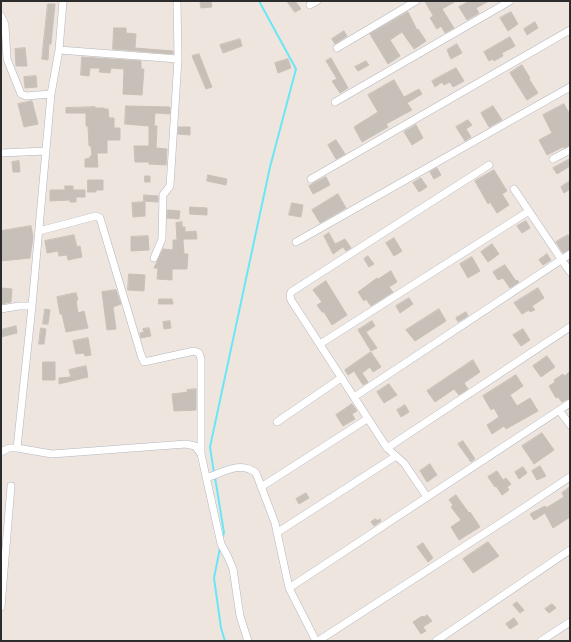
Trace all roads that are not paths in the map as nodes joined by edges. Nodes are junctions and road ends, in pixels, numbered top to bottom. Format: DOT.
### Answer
graph roads {
  1 [pos="63,1"];
  2 [pos="177,1"];
  3 [pos="317,1"];
  4 [pos="416,1"];
  5 [pos="510,1"];
  6 [pos="310,5"];
  7 [pos="1,16"];
  8 [pos="570,30"];
  9 [pos="337,48"];
  10 [pos="59,50"];
  11 [pos="178,59"];
  12 [pos="570,87"];
  13 [pos="51,94"];
  14 [pos="335,102"];
  15 [pos="570,150"];
  16 [pos="46,151"];
  17 [pos="1,153"];
  18 [pos="553,159"];
  19 [pos="489,165"];
  20 [pos="311,179"];
  21 [pos="514,189"];
  22 [pos="529,212"];
  23 [pos="39,231"];
  24 [pos="296,242"];
  25 [pos="570,254"];
  26 [pos="154,258"];
  27 [pos="561,260"];
  28 [pos="570,272"];
  29 [pos="32,306"];
  30 [pos="1,309"];
  31 [pos="570,327"];
  32 [pos="320,344"];
  33 [pos="341,378"];
  34 [pos="354,397"];
  35 [pos="570,403"];
  36 [pos="560,410"];
  37 [pos="367,418"];
  38 [pos="276,422"];
  39 [pos="570,425"];
  40 [pos="17,448"];
  41 [pos="386,448"];
  42 [pos="1,452"];
  43 [pos="201,454"];
  44 [pos="396,456"];
  45 [pos="570,476"];
  46 [pos="206,478"];
  47 [pos="11,486"];
  48 [pos="261,487"];
  49 [pos="427,497"];
  50 [pos="278,532"];
  51 [pos="570,550"];
  52 [pos="289,588"];
  53 [pos="1,606"];
  54 [pos="570,622"];
  55 [pos="248,641"];
  56 [pos="317,641"];
  57 [pos="436,641"];
  58 [pos="541,641"];
  1 -- 10 [label="street"];
  2 -- 11 [label="street"];
  3 -- 6 [label="street"];
  4 -- 9 [label="street"];
  5 -- 14 [label="street"];
  7 -- 13 [label="street"];
  8 -- 20 [label="street"];
  10 -- 11 [label="street"];
  10 -- 13 [label="street"];
  11 -- 26 [label="street"];
  12 -- 24 [label="street"];
  13 -- 16 [label="street"];
  15 -- 18 [label="street"];
  16 -- 17 [label="street"];
  16 -- 23 [label="street"];
  19 -- 32 [label="street"];
  21 -- 22 [label="street"];
  22 -- 27 [label="street"];
  22 -- 32 [label="street"];
  23 -- 29 [label="street"];
  23 -- 43 [label="street"];
  25 -- 27 [label="street"];
  27 -- 28 [label="street"];
  27 -- 34 [label="street"];
  29 -- 30 [label="street"];
  29 -- 40 [label="street"];
  31 -- 41 [label="street"];
  32 -- 33 [label="street"];
  33 -- 34 [label="street"];
  33 -- 38 [label="street"];
  34 -- 37 [label="street"];
  35 -- 36 [label="street"];
  36 -- 39 [label="street"];
  36 -- 49 [label="street"];
  37 -- 41 [label="street"];
  37 -- 48 [label="street"];
  40 -- 42 [label="street"];
  40 -- 43 [label="street"];
  41 -- 44 [label="street"];
  43 -- 46 [label="street"];
  44 -- 49 [label="street"];
  44 -- 50 [label="street"];
  45 -- 56 [label="street"];
  46 -- 48 [label="street"];
  46 -- 55 [label="street"];
  47 -- 53 [label="street"];
  48 -- 50 [label="street"];
  49 -- 52 [label="street"];
  50 -- 52 [label="street"];
  51 -- 57 [label="street"];
  52 -- 56 [label="street"];
  54 -- 58 [label="street"];
}
